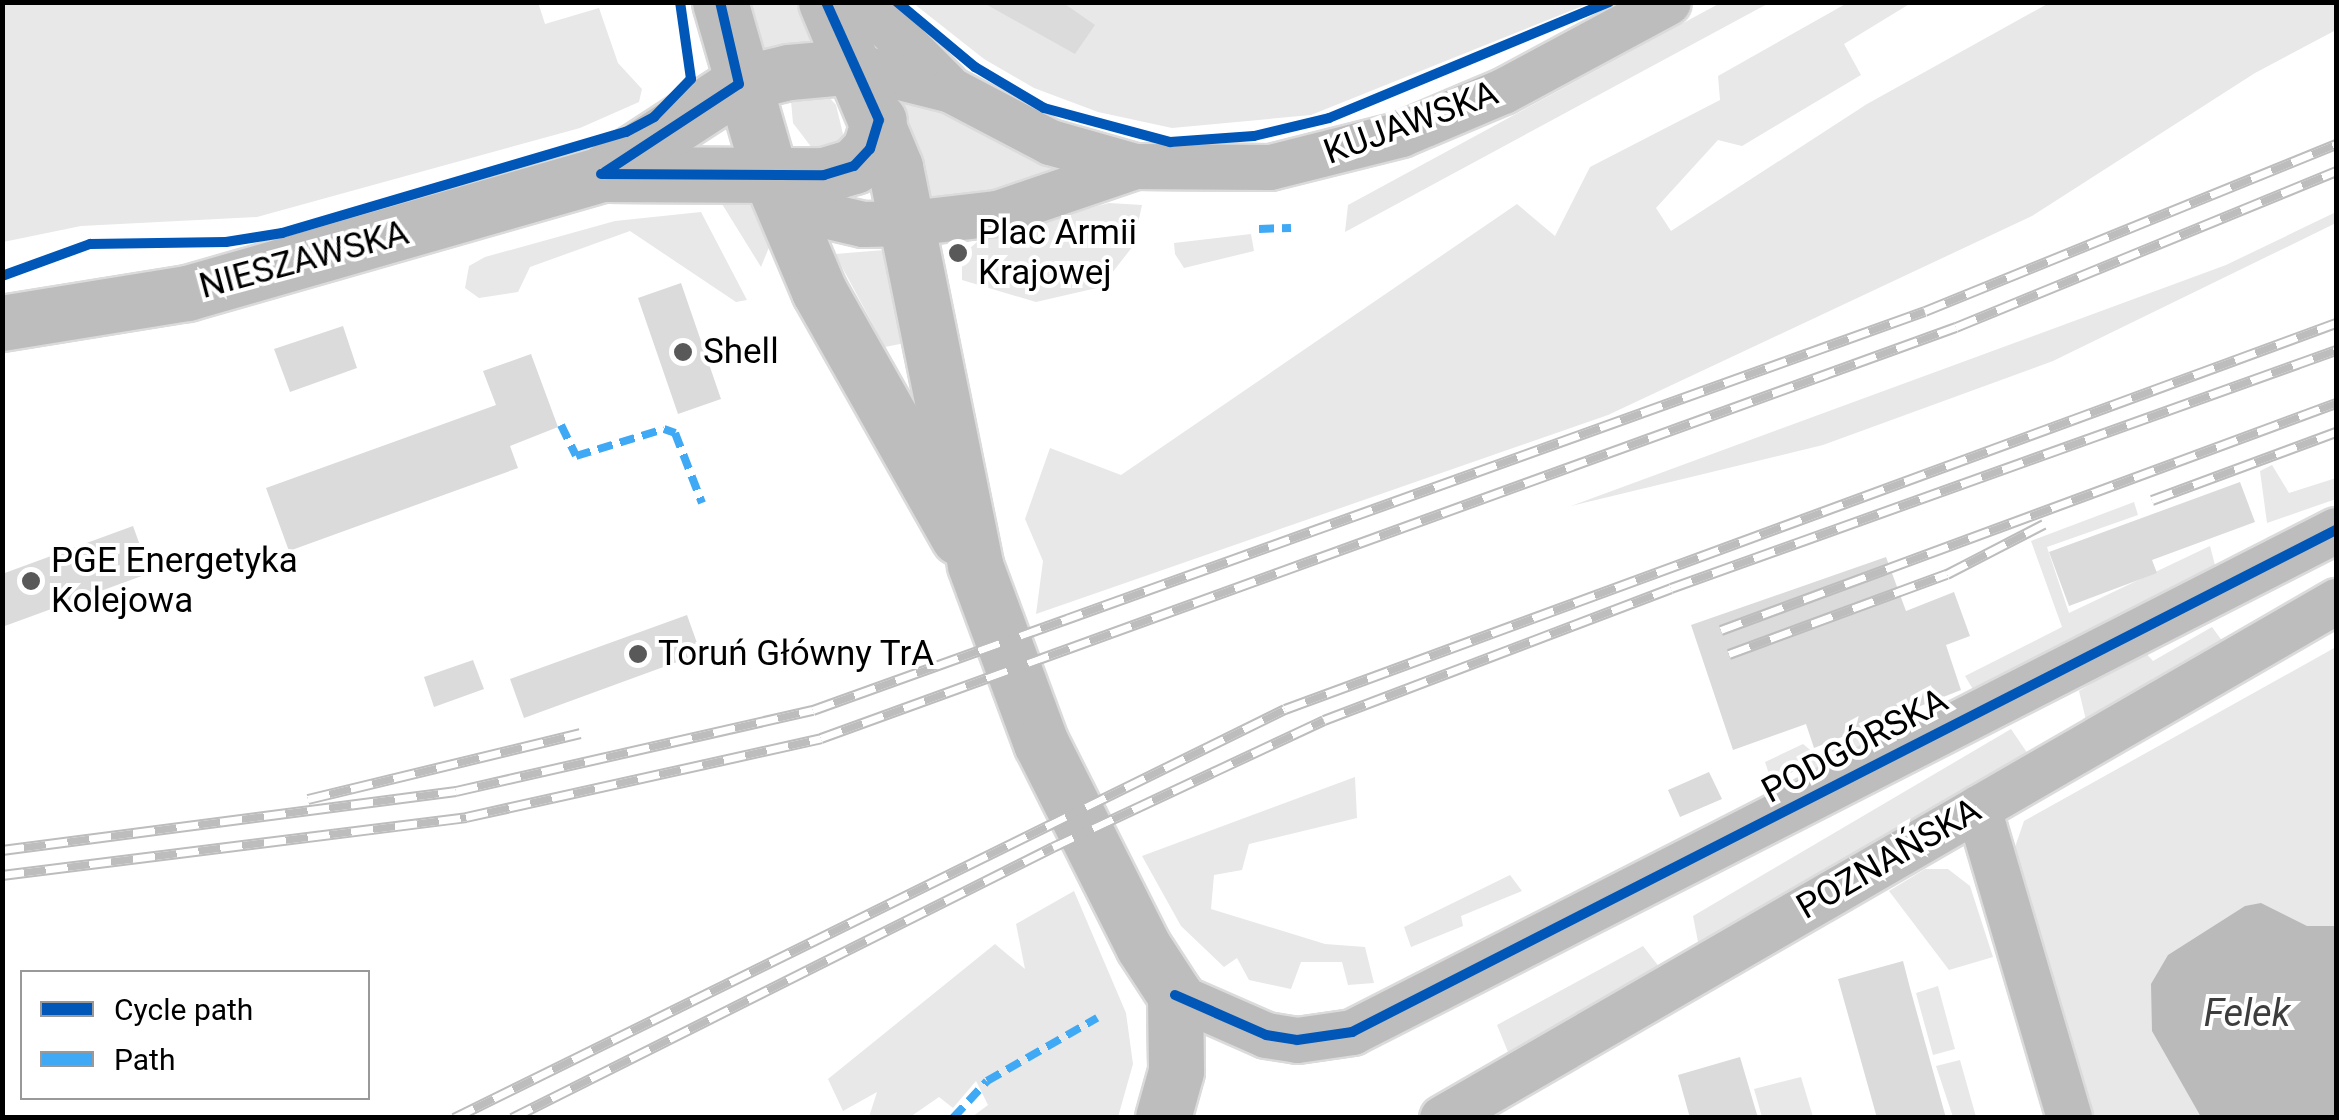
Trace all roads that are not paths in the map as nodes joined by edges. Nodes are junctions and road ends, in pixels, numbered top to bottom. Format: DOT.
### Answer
graph roads {
  1 [pos="720,2"];
  2 [pos="826,2"];
  3 [pos="863,2"];
  4 [pos="1668,2"];
  5 [pos="854,66"];
  6 [pos="739,84"];
  7 [pos="951,90"];
  8 [pos="879,120"];
  9 [pos="1134,166"];
  10 [pos="602,174"];
  11 [pos="770,175"];
  12 [pos="909,223"];
  13 [pos="2,323"];
  14 [pos="2336,530"];
  15 [pos="975,565"];
  16 [pos="2336,602"];
  17 [pos="1978,808"];
  18 [pos="1175,995"];
  19 [pos="1163,1118"];
  20 [pos="1442,1118"];
  21 [pos="2070,1118"];
  1 -- 6 [label="main road"];
  2 -- 5 [label="main road"];
  3 -- 7 [label="street, KUJAWSKA"];
  4 -- 9 [label="street, KUJAWSKA"];
  5 -- 6 [label="main road"];
  5 -- 7 [label="street, KUJAWSKA"];
  5 -- 8 [label="main road"];
  6 -- 10 [label="main road, NIESZAWSKA"];
  6 -- 11 [label="main road"];
  7 -- 9 [label="street, KUJAWSKA"];
  8 -- 11 [label="main road"];
  8 -- 12 [label="main road"];
  9 -- 12 [label="street, KUJAWSKA"];
  10 -- 11 [label="main road, NIESZAWSKA"];
  10 -- 13 [label="main road, NIESZAWSKA"];
  11 -- 12 [label="street"];
  11 -- 15 [label="main road"];
  12 -- 15 [label="main road"];
  14 -- 18 [label="street, PODGÓRSKA"];
  15 -- 18 [label="main road"];
  16 -- 17 [label="street, POZNAŃSKA"];
  17 -- 20 [label="street, POZNAŃSKA"];
  17 -- 21 [label="street"];
  18 -- 19 [label="main road"];
}
